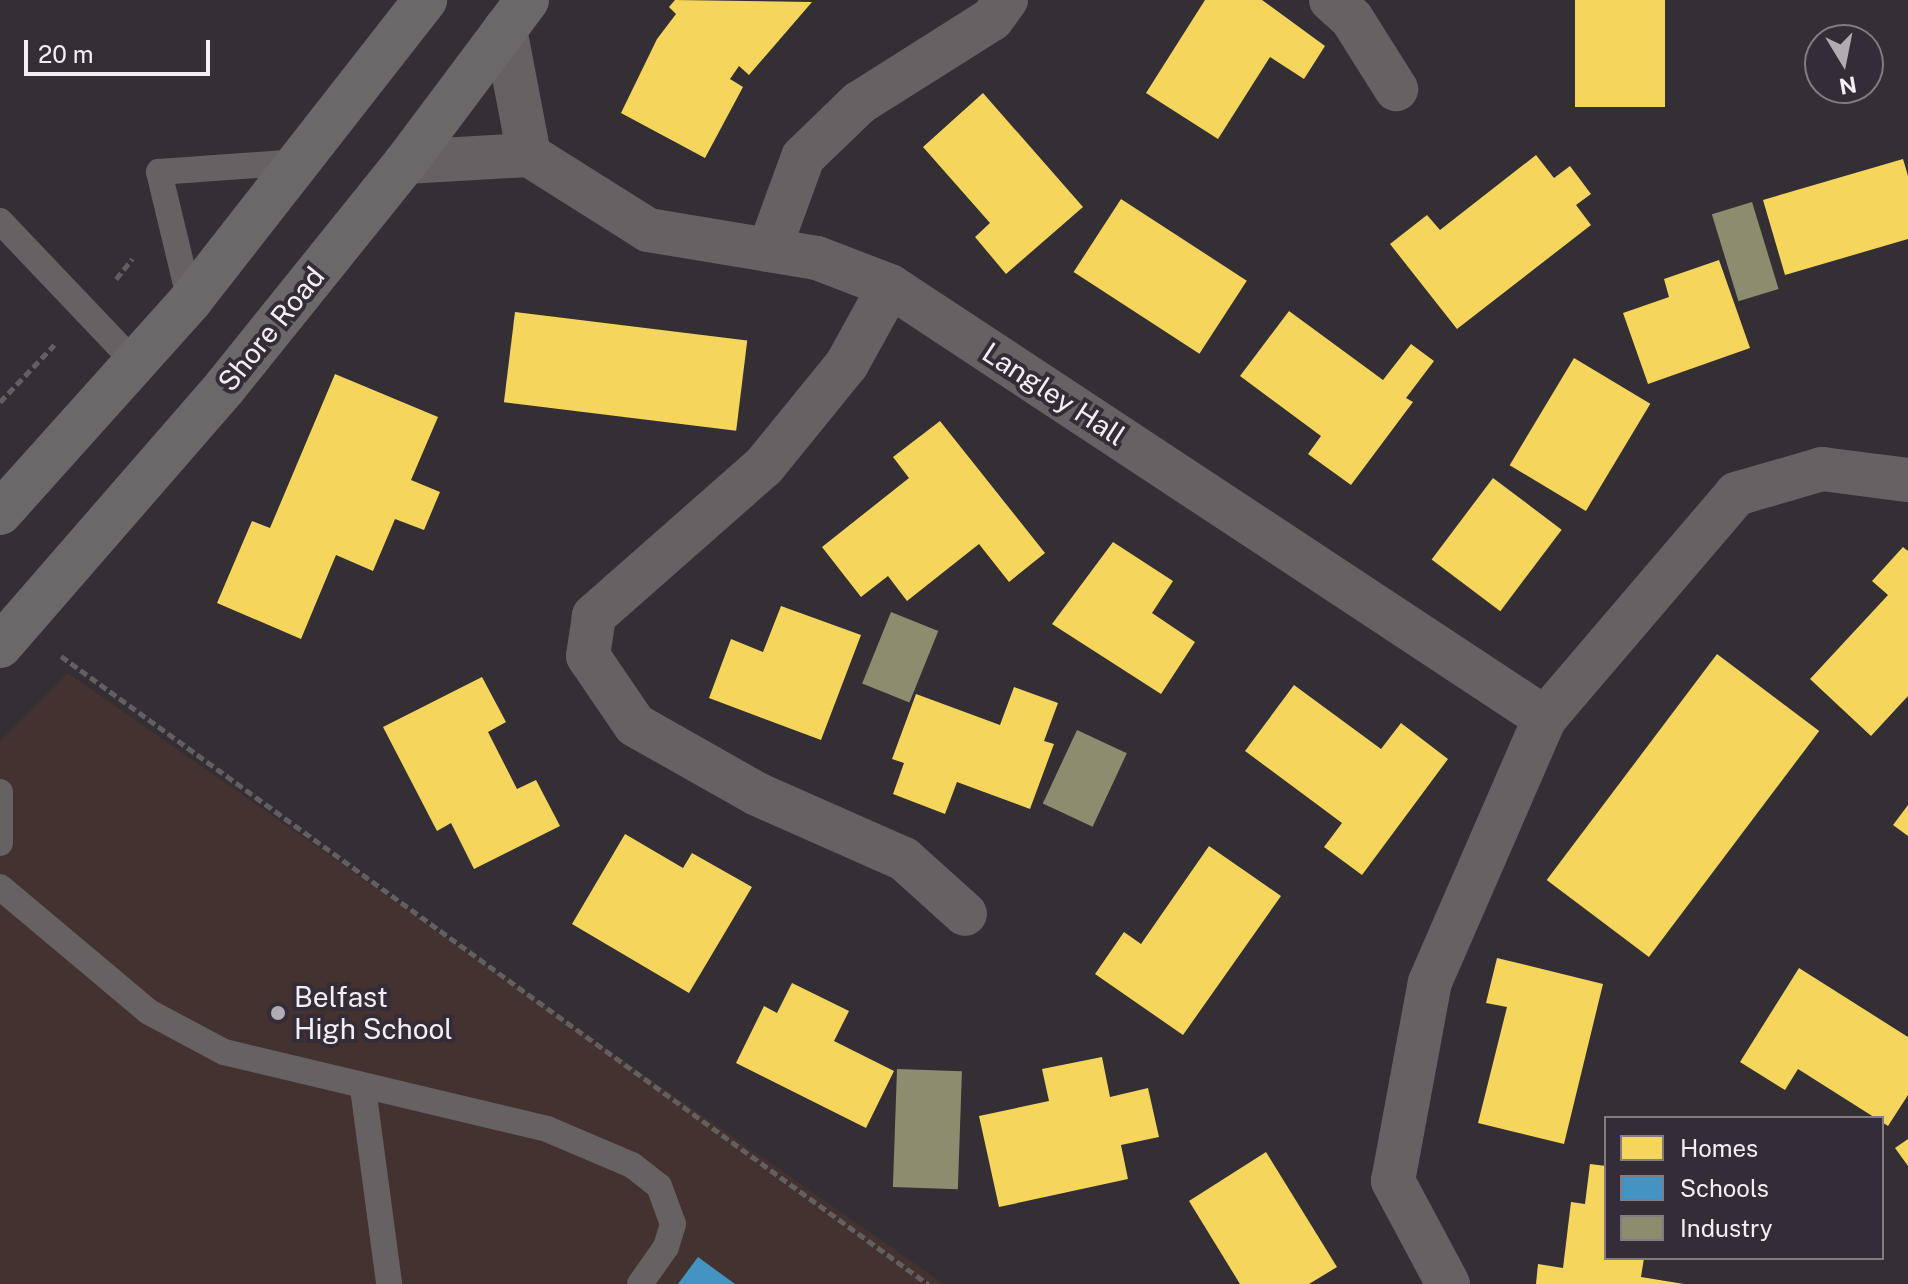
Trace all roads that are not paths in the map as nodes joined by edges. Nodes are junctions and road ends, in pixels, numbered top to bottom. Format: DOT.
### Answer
graph roads {
  1 [pos="425,0"];
  2 [pos="1006,0"];
  3 [pos="1331,0"];
  4 [pos="516,15"];
  5 [pos="1396,89"];
  6 [pos="529,155"];
  7 [pos="299,162"];
  8 [pos="406,162"];
  9 [pos="0,221"];
  10 [pos="769,250"];
  11 [pos="890,286"];
  12 [pos="190,301"];
  13 [pos="136,364"];
  14 [pos="1908,480"];
  15 [pos="6,500"];
  16 [pos="10,636"];
  17 [pos="1545,718"];
  18 [pos="0,792"];
  19 [pos="0,843"];
  20 [pos="0,887"];
  21 [pos="965,914"];
  22 [pos="363,1088"];
  23 [pos="389,1284"];
  24 [pos="640,1284"];
  25 [pos="1448,1284"];
  1 -- 7 [label="highway"];
  2 -- 10 [label="street"];
  3 -- 5 [label="street"];
  4 -- 6 [label="street"];
  4 -- 8 [label="highway, Shore Road"];
  6 -- 8 [label="street"];
  6 -- 10 [label="street, Langley Hall"];
  7 -- 12 [label="highway"];
  7 -- 12 [label="lane"];
  8 -- 16 [label="highway, Shore Road"];
  9 -- 13 [label="lane"];
  10 -- 11 [label="street, Langley Hall"];
  11 -- 17 [label="street, Langley Hall"];
  11 -- 21 [label="street"];
  12 -- 13 [label="highway"];
  13 -- 15 [label="highway"];
  14 -- 17 [label="street"];
  17 -- 25 [label="street"];
  18 -- 19 [label="lane"];
  20 -- 22 [label="lane"];
  22 -- 23 [label="lane"];
  22 -- 24 [label="lane"];
}
